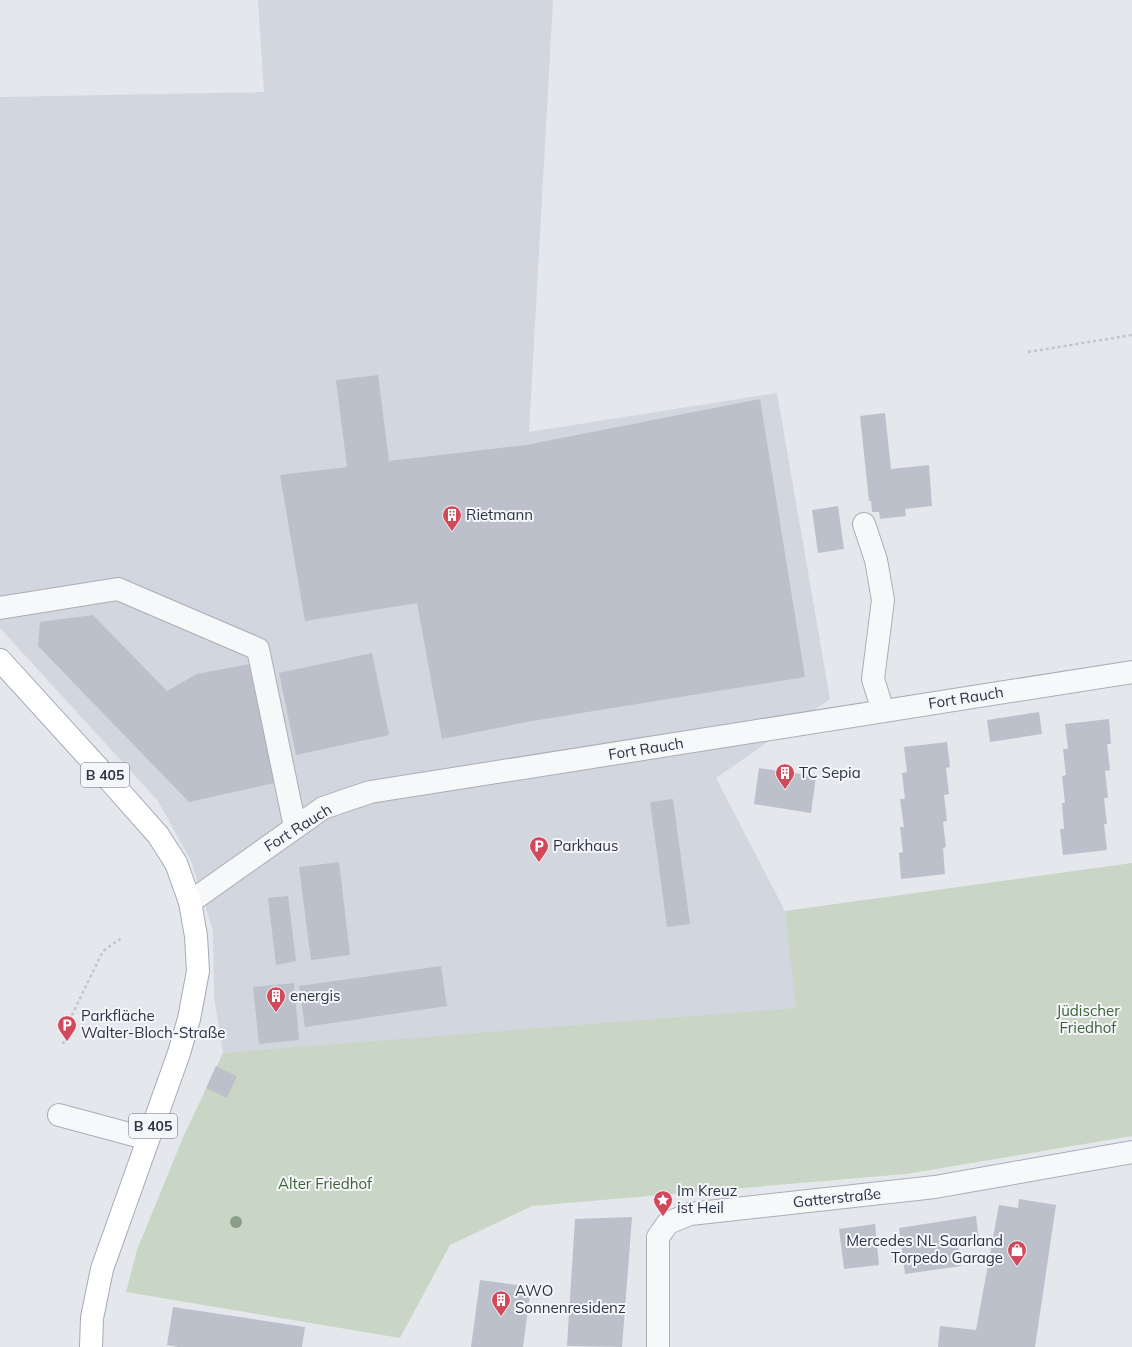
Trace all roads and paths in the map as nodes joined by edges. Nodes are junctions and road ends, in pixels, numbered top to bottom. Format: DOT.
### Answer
graph roads {
  1 [pos="1132,335"];
  2 [pos="1028,352"];
  3 [pos="864,524"];
  4 [pos="0,608"];
  5 [pos="0,660"];
  6 [pos="1132,672"];
  7 [pos="883,711"];
  8 [pos="295,827"];
  9 [pos="190,902"];
  10 [pos="123,937"];
  11 [pos="63,1044"];
  12 [pos="60,1116"];
  13 [pos="148,1139"];
  14 [pos="1132,1152"];
  15 [pos="91,1347"];
  16 [pos="658,1347"];
  1 -- 2 [label="path"];
  3 -- 7 [label="street"];
  4 -- 8 [label="street"];
  5 -- 9 [label="main road, B 405"];
  6 -- 7 [label="street, Fort Rauch"];
  7 -- 8 [label="street, Fort Rauch"];
  8 -- 9 [label="street, Fort Rauch"];
  9 -- 13 [label="main road, B 405"];
  10 -- 11 [label="path"];
  12 -- 13 [label="street"];
  13 -- 15 [label="main road, B 405"];
  14 -- 16 [label="street, Gatterstraße"];
}
